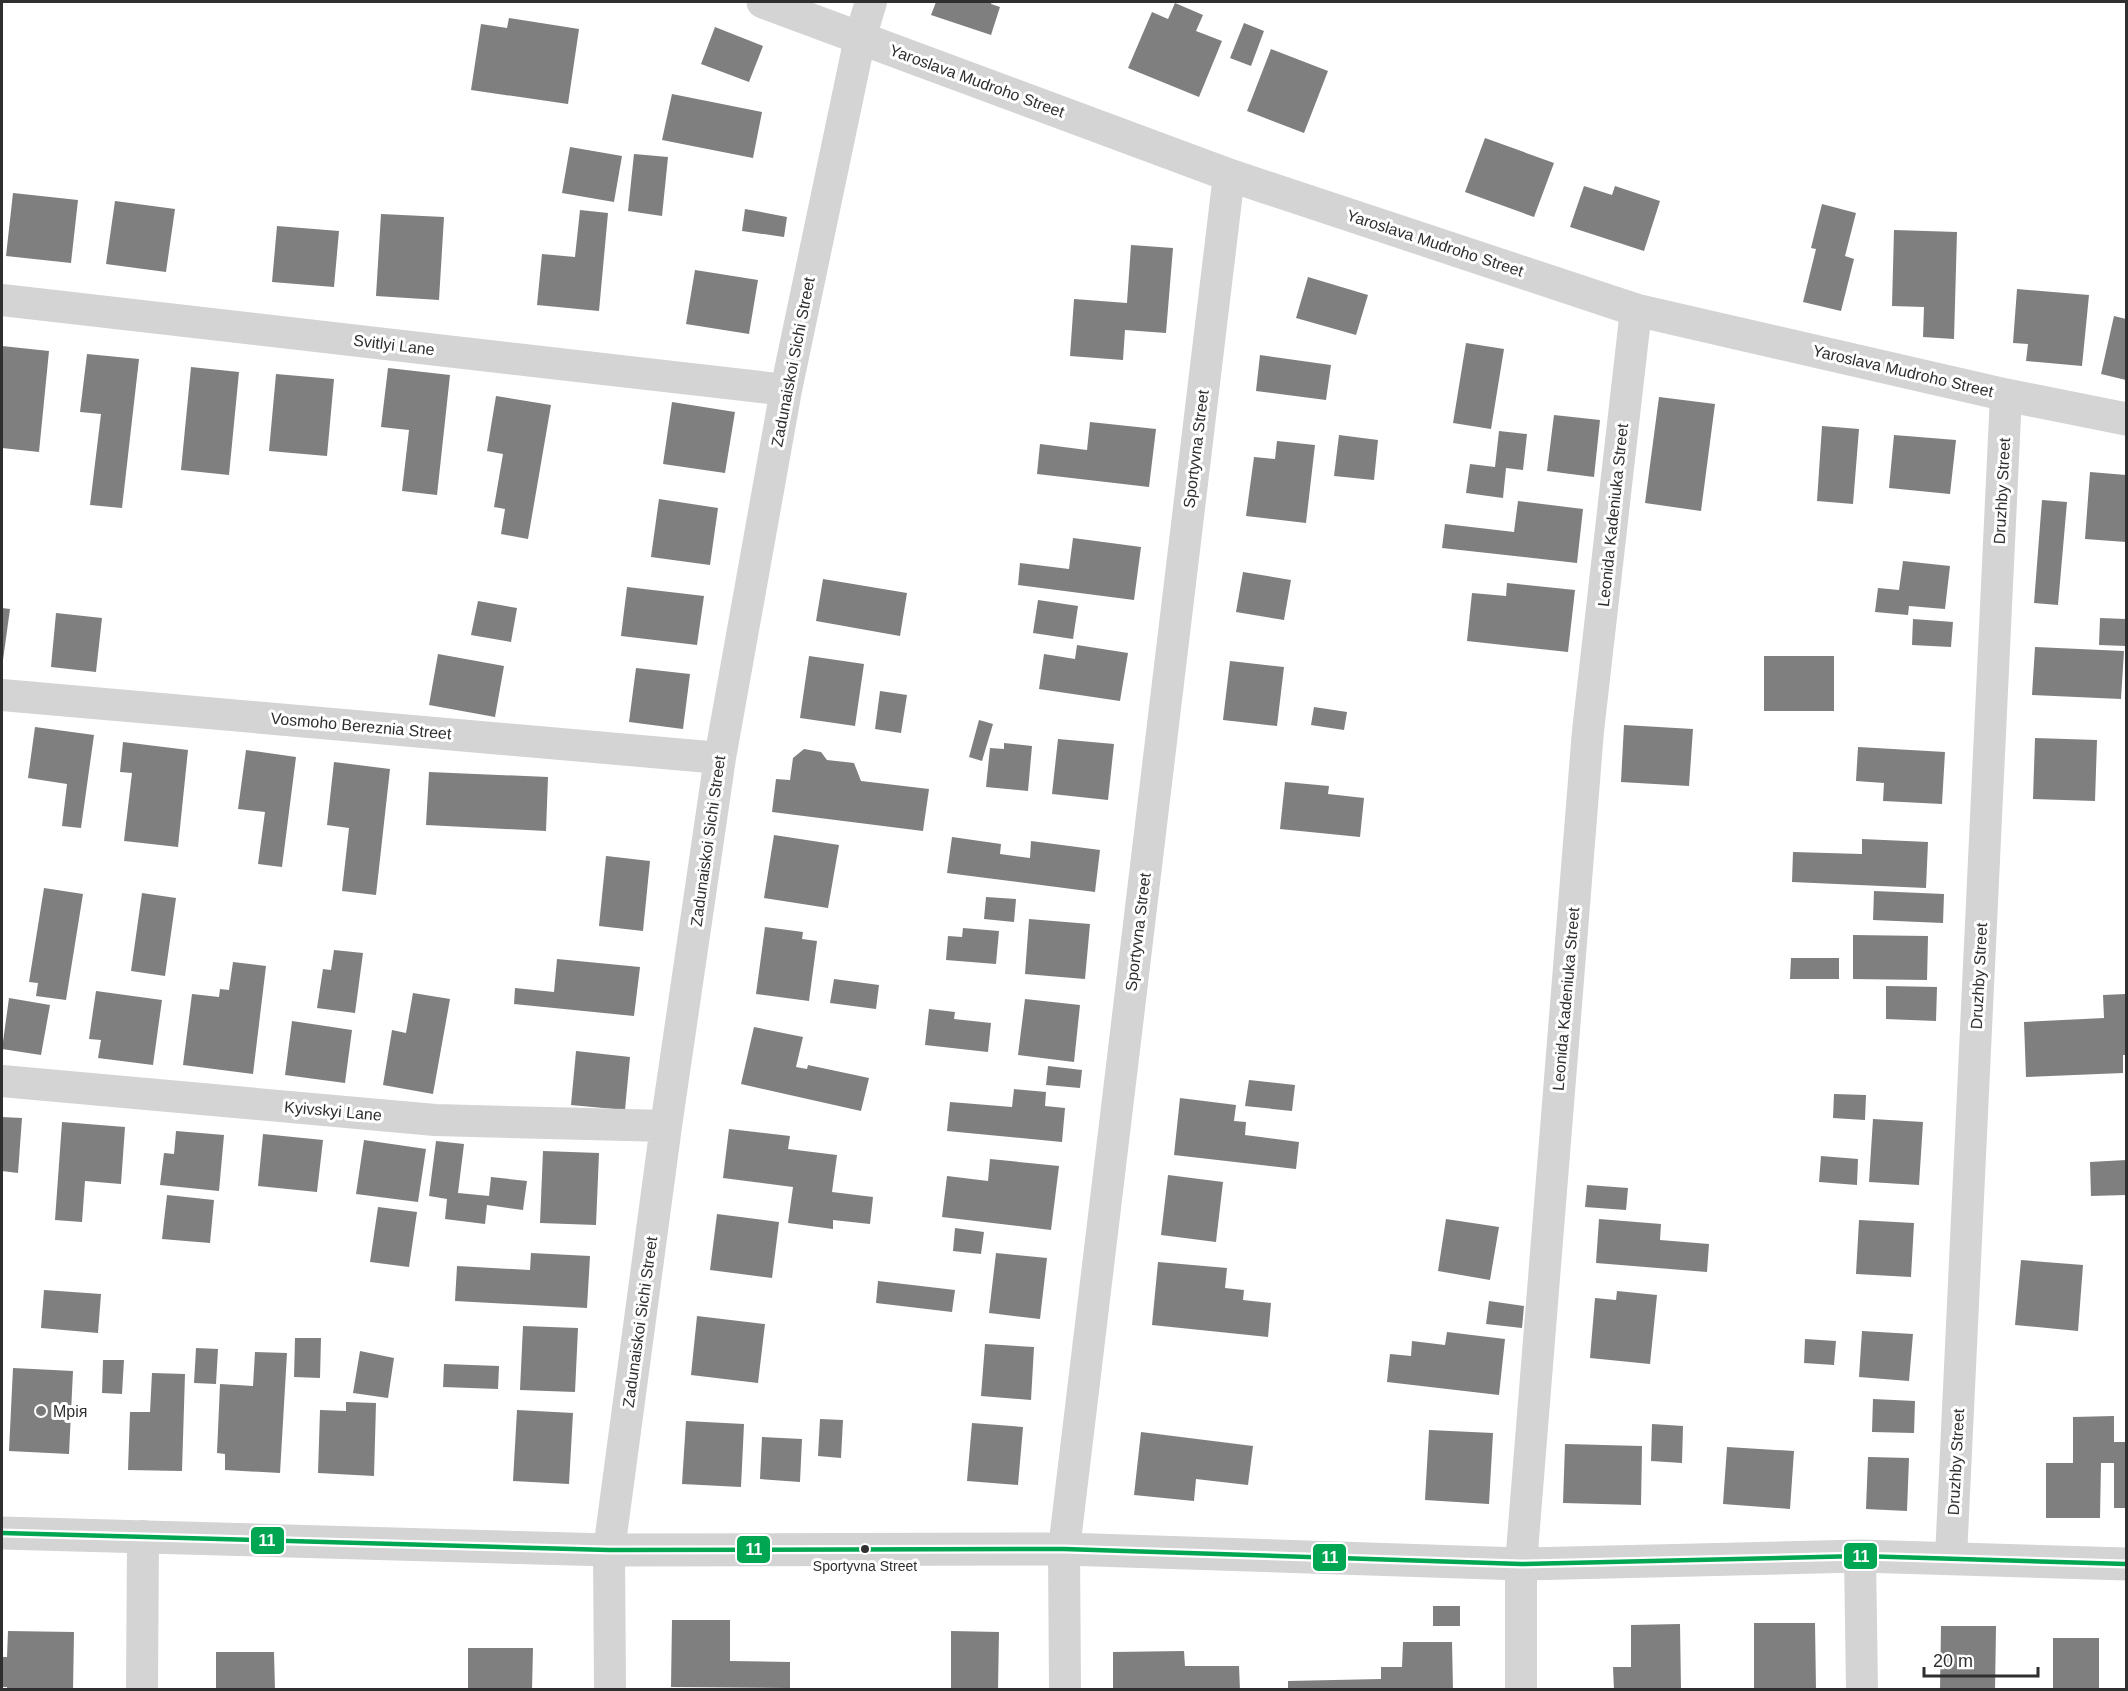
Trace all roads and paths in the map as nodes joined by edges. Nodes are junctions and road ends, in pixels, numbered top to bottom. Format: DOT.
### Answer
graph roads {
  1 [pos="763,2"];
  2 [pos="871,2"];
  3 [pos="860,38"];
  4 [pos="1229,175"];
  5 [pos="2,300"];
  6 [pos="1636,310"];
  7 [pos="786,390"];
  8 [pos="2006,395"];
  9 [pos="2127,419"];
  10 [pos="2,695"];
  11 [pos="720,758"];
  12 [pos="2,1081"];
  13 [pos="666,1126"];
  14 [pos="2,1533"];
  15 [pos="143,1536"];
  16 [pos="609,1550"];
  17 [pos="1064,1550"];
  18 [pos="1860,1556"];
  19 [pos="1952,1557"];
  20 [pos="1521,1564"];
  21 [pos="2127,1564"];
  22 [pos="142,1689"];
  23 [pos="610,1689"];
  24 [pos="1065,1689"];
  25 [pos="1521,1689"];
  26 [pos="1862,1689"];
  1 -- 3 [label="street, Yaroslava Mudroho Street"];
  2 -- 3 [label="street, Zadunaiskoi Sichi Street"];
  3 -- 4 [label="street, Yaroslava Mudroho Street"];
  3 -- 7 [label="street, Zadunaiskoi Sichi Street"];
  4 -- 6 [label="street, Yaroslava Mudroho Street"];
  4 -- 17 [label="street, Sportyvna Street"];
  5 -- 7 [label="street, Svitlyi Lane"];
  6 -- 8 [label="street, Yaroslava Mudroho Street"];
  6 -- 20 [label="street, Leonida Kadeniuka Street"];
  7 -- 11 [label="street, Zadunaiskoi Sichi Street"];
  8 -- 9 [label="street, Yaroslava Mudroho Street"];
  8 -- 19 [label="street, Druzhby Street"];
  10 -- 11 [label="street, Vosmoho Bereznia Street"];
  11 -- 13 [label="street, Zadunaiskoi Sichi Street"];
  12 -- 13 [label="street, Kyivskyi Lane"];
  13 -- 16 [label="street, Zadunaiskoi Sichi Street"];
  14 -- 15 [label="street"];
  15 -- 16 [label="street"];
  15 -- 22 [label="street"];
  16 -- 17 [label="street"];
  16 -- 23 [label="street, Zadunaiskoi Sichi Street"];
  17 -- 20 [label="street"];
  17 -- 24 [label="street, Sportyvna Street"];
  18 -- 19 [label="street"];
  18 -- 20 [label="street"];
  18 -- 26 [label="street"];
  19 -- 21 [label="street"];
  20 -- 25 [label="street, Leonida Kadeniuka Street"];
}
